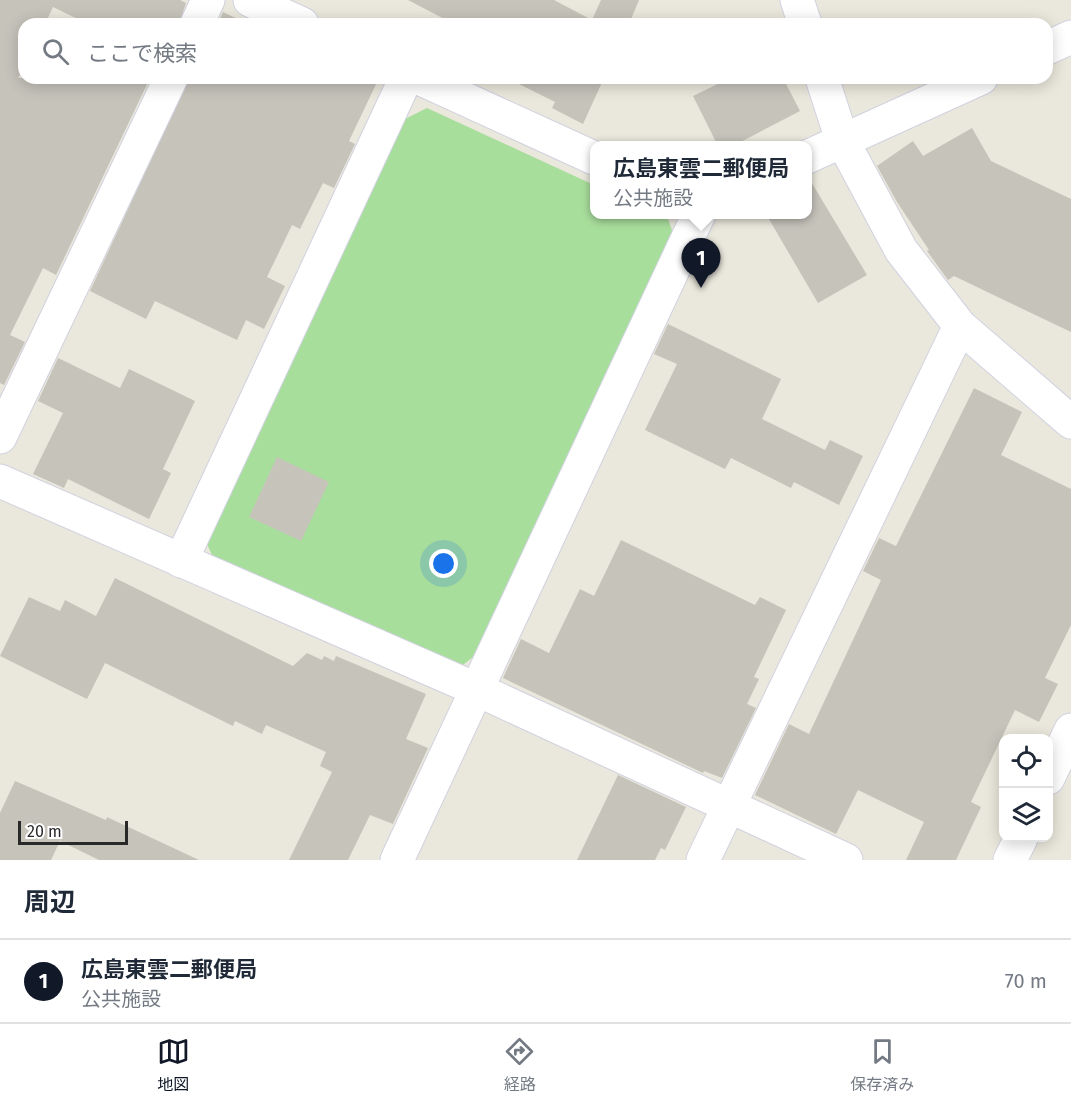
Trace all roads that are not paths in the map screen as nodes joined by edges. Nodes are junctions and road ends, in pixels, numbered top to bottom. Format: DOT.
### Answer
graph roads {
  1 [pos="208,0"];
  2 [pos="250,0"];
  3 [pos="797,0"];
  4 [pos="200,18"];
  5 [pos="289,18"];
  6 [pos="803,18"];
  7 [pos="1071,37"];
  8 [pos="1053,45"];
  9 [pos="168,84"];
  10 [pos="403,84"];
  11 [pos="432,84"];
  12 [pos="824,84"];
  13 [pos="968,84"];
  14 [pos="842,140"];
  15 [pos="812,155"];
  16 [pos="590,156"];
  17 [pos="697,219"];
  18 [pos="960,326"];
  19 [pos="1071,422"];
  20 [pos="0,437"];
  21 [pos="0,481"];
  22 [pos="181,561"];
  23 [pos="478,690"];
  24 [pos="1071,730"];
  25 [pos="1053,768"];
  26 [pos="729,807"];
  27 [pos="1019,842"];
  28 [pos="397,860"];
  29 [pos="703,860"];
  30 [pos="846,860"];
  31 [pos="1010,860"];
  1 -- 4 [label="street"];
  2 -- 5 [label="street"];
  3 -- 6 [label="street"];
  7 -- 8 [label="street"];
  9 -- 20 [label="street"];
  10 -- 22 [label="street"];
  11 -- 16 [label="street"];
  12 -- 14 [label="street"];
  13 -- 14 [label="street"];
  14 -- 15 [label="street"];
  14 -- 18 [label="street"];
  17 -- 23 [label="street"];
  18 -- 19 [label="street"];
  18 -- 26 [label="street"];
  21 -- 22 [label="street"];
  22 -- 23 [label="street"];
  23 -- 26 [label="street"];
  23 -- 28 [label="street"];
  24 -- 25 [label="street"];
  26 -- 29 [label="street"];
  26 -- 30 [label="street"];
  27 -- 31 [label="street"];
}
